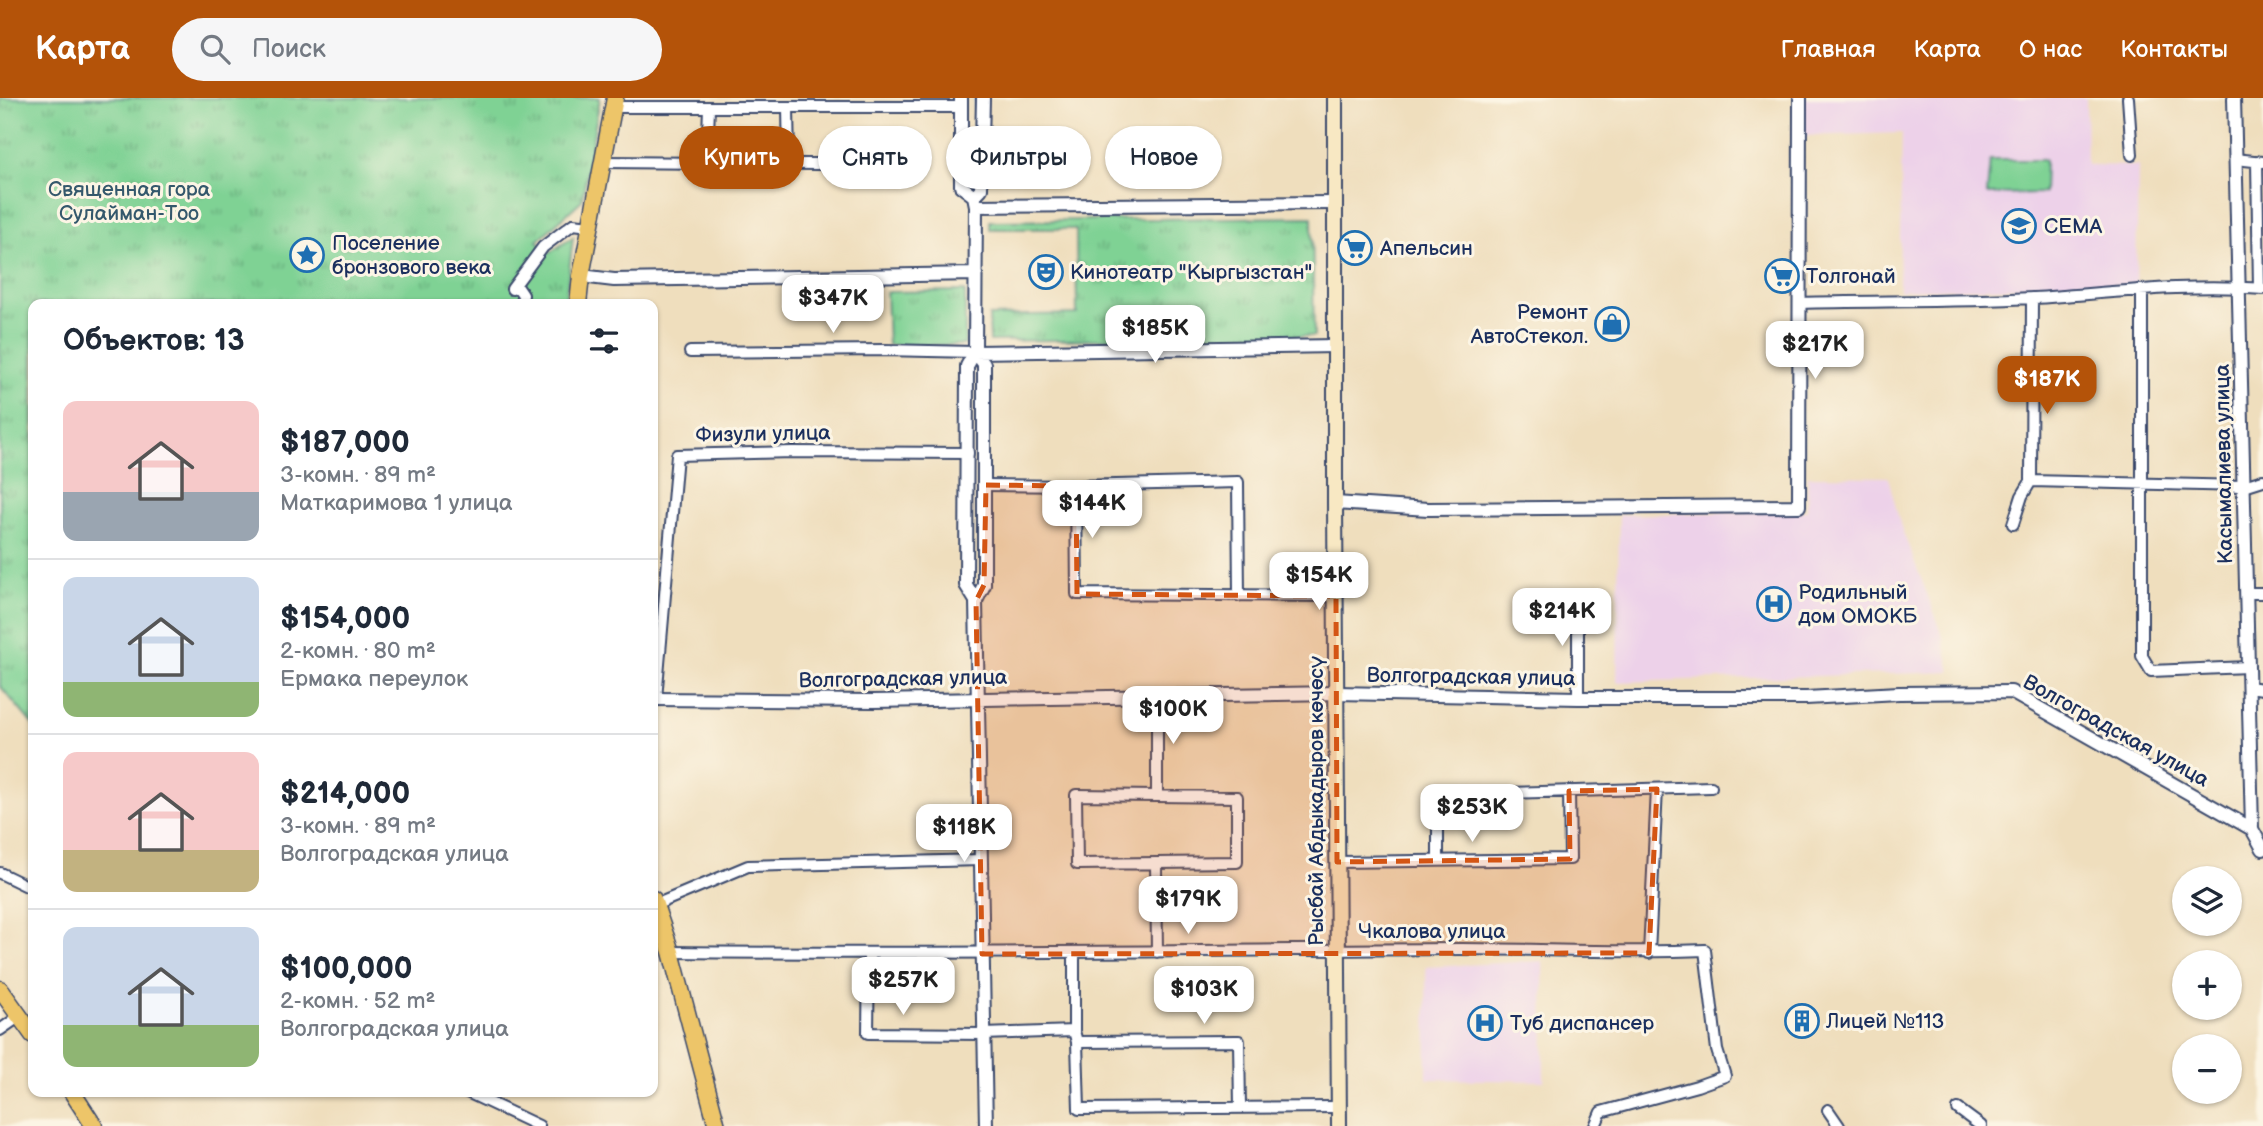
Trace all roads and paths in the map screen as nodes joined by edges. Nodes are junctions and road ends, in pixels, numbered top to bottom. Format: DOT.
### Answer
graph roads {
  1 [pos="983,98"];
  2 [pos="1335,98"];
  3 [pos="1800,98"];
  4 [pos="2128,98"];
  5 [pos="2234,98"];
  6 [pos="880,102"];
  7 [pos="615,103"];
  8 [pos="961,103"];
  9 [pos="709,107"];
  10 [pos="788,107"];
  11 [pos="708,126"];
  12 [pos="788,126"];
  13 [pos="2133,155"];
  14 [pos="2235,159"];
  15 [pos="2260,161"];
  16 [pos="604,162"];
  17 [pos="679,162"];
  18 [pos="975,201"];
  19 [pos="1335,203"];
  20 [pos="590,226"];
  21 [pos="975,274"];
  22 [pos="581,276"];
  23 [pos="2238,287"];
  24 [pos="2261,288"];
  25 [pos="2142,290"];
  26 [pos="2032,298"];
  27 [pos="522,299"];
  28 [pos="579,299"];
  29 [pos="1799,303"];
  30 [pos="1335,346"];
  31 [pos="690,352"];
  32 [pos="975,352"];
  33 [pos="968,453"];
  34 [pos="2263,480"];
  35 [pos="2031,481"];
  36 [pos="2141,484"];
  37 [pos="986,485"];
  38 [pos="2244,485"];
  39 [pos="1076,486"];
  40 [pos="1335,503"];
  41 [pos="2013,524"];
  42 [pos="2246,593"];
  43 [pos="2263,593"];
  44 [pos="1239,596"];
  45 [pos="1336,596"];
  46 [pos="1578,598"];
  47 [pos="976,601"];
  48 [pos="658,666"];
  49 [pos="2248,667"];
  50 [pos="2249,687"];
  51 [pos="2263,689"];
  52 [pos="1337,693"];
  53 [pos="1157,696"];
  54 [pos="980,698"];
  55 [pos="1578,698"];
  56 [pos="658,699"];
  57 [pos="2257,770"];
  58 [pos="1711,788"];
  59 [pos="1657,789"];
  60 [pos="1569,791"];
  61 [pos="1157,796"];
  62 [pos="2252,828"];
  63 [pos="2263,849"];
  64 [pos="981,860"];
  65 [pos="1438,860"];
  66 [pos="1338,862"];
  67 [pos="1156,863"];
  68 [pos="0,873"];
  69 [pos="28,887"];
  70 [pos="658,900"];
  71 [pos="658,914"];
  72 [pos="1338,950"];
  73 [pos="671,952"];
  74 [pos="1157,952"];
  75 [pos="1074,953"];
  76 [pos="1649,953"];
  77 [pos="869,954"];
  78 [pos="982,954"];
  79 [pos="0,989"];
  80 [pos="20,1016"];
  81 [pos="28,1028"];
  82 [pos="0,1030"];
  83 [pos="1074,1031"];
  84 [pos="984,1034"];
  85 [pos="1077,1042"];
  86 [pos="75,1097"];
  87 [pos="478,1097"];
  88 [pos="1339,1107"];
  89 [pos="1240,1108"];
  90 [pos="1958,1109"];
  91 [pos="1828,1110"];
  92 [pos="91,1125"];
  93 [pos="539,1126"];
  94 [pos="717,1126"];
  95 [pos="986,1126"];
  96 [pos="1339,1126"];
  97 [pos="1595,1126"];
  98 [pos="1839,1126"];
  99 [pos="1981,1126"];
  1 -- 18 [label="street"];
  2 -- 19 [label="main road, Рысбай Абдыкадыров көчөсү"];
  3 -- 29 [label="street"];
  4 -- 13 [label="street"];
  5 -- 14 [label="street, Касымалиева улица"];
  6 -- 8 [label="street"];
  6 -- 10 [label="street"];
  7 -- 9 [label="street"];
  7 -- 16 [label="main road"];
  8 -- 18 [label="street"];
  9 -- 10 [label="street"];
  9 -- 11 [label="street"];
  10 -- 12 [label="street"];
  14 -- 15 [label="street"];
  14 -- 23 [label="street, Касымалиева улица"];
  15 -- 24 [label="street"];
  16 -- 17 [label="street"];
  16 -- 20 [label="main road"];
  18 -- 19 [label="street"];
  18 -- 21 [label="street"];
  19 -- 30 [label="main road, Рысбай Абдыкадыров көчөсү"];
  20 -- 22 [label="main road"];
  20 -- 27 [label="street"];
  21 -- 22 [label="street"];
  21 -- 32 [label="street"];
  22 -- 28 [label="main road"];
  23 -- 24 [label="street"];
  23 -- 25 [label="street"];
  23 -- 38 [label="street, Касымалиева улица"];
  25 -- 26 [label="street"];
  25 -- 36 [label="street"];
  26 -- 29 [label="street"];
  26 -- 35 [label="street"];
  29 -- 40 [label="street"];
  30 -- 32 [label="street"];
  30 -- 40 [label="main road, Рысбай Абдыкадыров көчөсү"];
  31 -- 32 [label="street"];
  32 -- 33 [label="street"];
  32 -- 37 [label="street"];
  33 -- 47 [label="street"];
  33 -- 48 [label="street, Физули улица"];
  34 -- 38 [label="street"];
  35 -- 36 [label="street"];
  35 -- 41 [label="street"];
  36 -- 38 [label="street"];
  36 -- 49 [label="street"];
  37 -- 39 [label="street"];
  37 -- 47 [label="street"];
  38 -- 42 [label="street, Касымалиева улица"];
  39 -- 44 [label="street"];
  39 -- 44 [label="street"];
  40 -- 45 [label="main road, Рысбай Абдыкадыров көчөсү"];
  42 -- 43 [label="street"];
  42 -- 49 [label="street, Касымалиева улица"];
  44 -- 45 [label="street"];
  45 -- 52 [label="main road, Рысбай Абдыкадыров көчөсү"];
  46 -- 55 [label="street"];
  47 -- 54 [label="street"];
  49 -- 50 [label="street, Касымалиева улица"];
  50 -- 51 [label="street"];
  50 -- 57 [label="street, Касымалиева улица"];
  52 -- 53 [label="street, Волгоградская улица"];
  52 -- 55 [label="street, Волгоградская улица"];
  52 -- 66 [label="main road, Рысбай Абдыкадыров көчөсү"];
  53 -- 54 [label="street, Волгоградская улица"];
  53 -- 61 [label="street"];
  54 -- 56 [label="street, Волгоградская улица"];
  54 -- 64 [label="street"];
  55 -- 62 [label="street, Волгоградская улица"];
  57 -- 62 [label="street, Касымалиева улица"];
  58 -- 59 [label="street"];
  59 -- 60 [label="street"];
  59 -- 76 [label="street"];
  60 -- 65 [label="street"];
  60 -- 65 [label="street"];
  61 -- 67 [label="street"];
  61 -- 67 [label="street"];
  62 -- 63 [label="street"];
  64 -- 70 [label="street"];
  64 -- 78 [label="street"];
  65 -- 66 [label="street"];
  66 -- 72 [label="main road, Рысбай Абдыкадыров көчөсү"];
  67 -- 74 [label="street"];
  68 -- 69 [label="street"];
  71 -- 73 [label="main road"];
  72 -- 74 [label="street, Чкалова улица"];
  72 -- 76 [label="street, Чкалова улица"];
  72 -- 88 [label="main road, Рысбай Абдыкадыров көчөсү"];
  73 -- 77 [label="street, Чкалова улица"];
  73 -- 94 [label="main road"];
  74 -- 75 [label="street, Чкалова улица"];
  75 -- 78 [label="street, Чкалова улица"];
  75 -- 83 [label="street"];
  76 -- 97 [label="street, Чкалова улица"];
  77 -- 78 [label="street, Чкалова улица"];
  77 -- 84 [label="street"];
  78 -- 84 [label="street"];
  79 -- 80 [label="main road"];
  80 -- 81 [label="main road"];
  80 -- 82 [label="street"];
  83 -- 84 [label="street"];
  83 -- 85 [label="street"];
  84 -- 95 [label="street"];
  85 -- 89 [label="street"];
  85 -- 89 [label="street"];
  86 -- 92 [label="main road"];
  87 -- 93 [label="street"];
  88 -- 89 [label="street"];
  88 -- 96 [label="main road, Рысбай Абдыкадыров көчөсү"];
  90 -- 99 [label="street"];
  91 -- 98 [label="street"];
}
